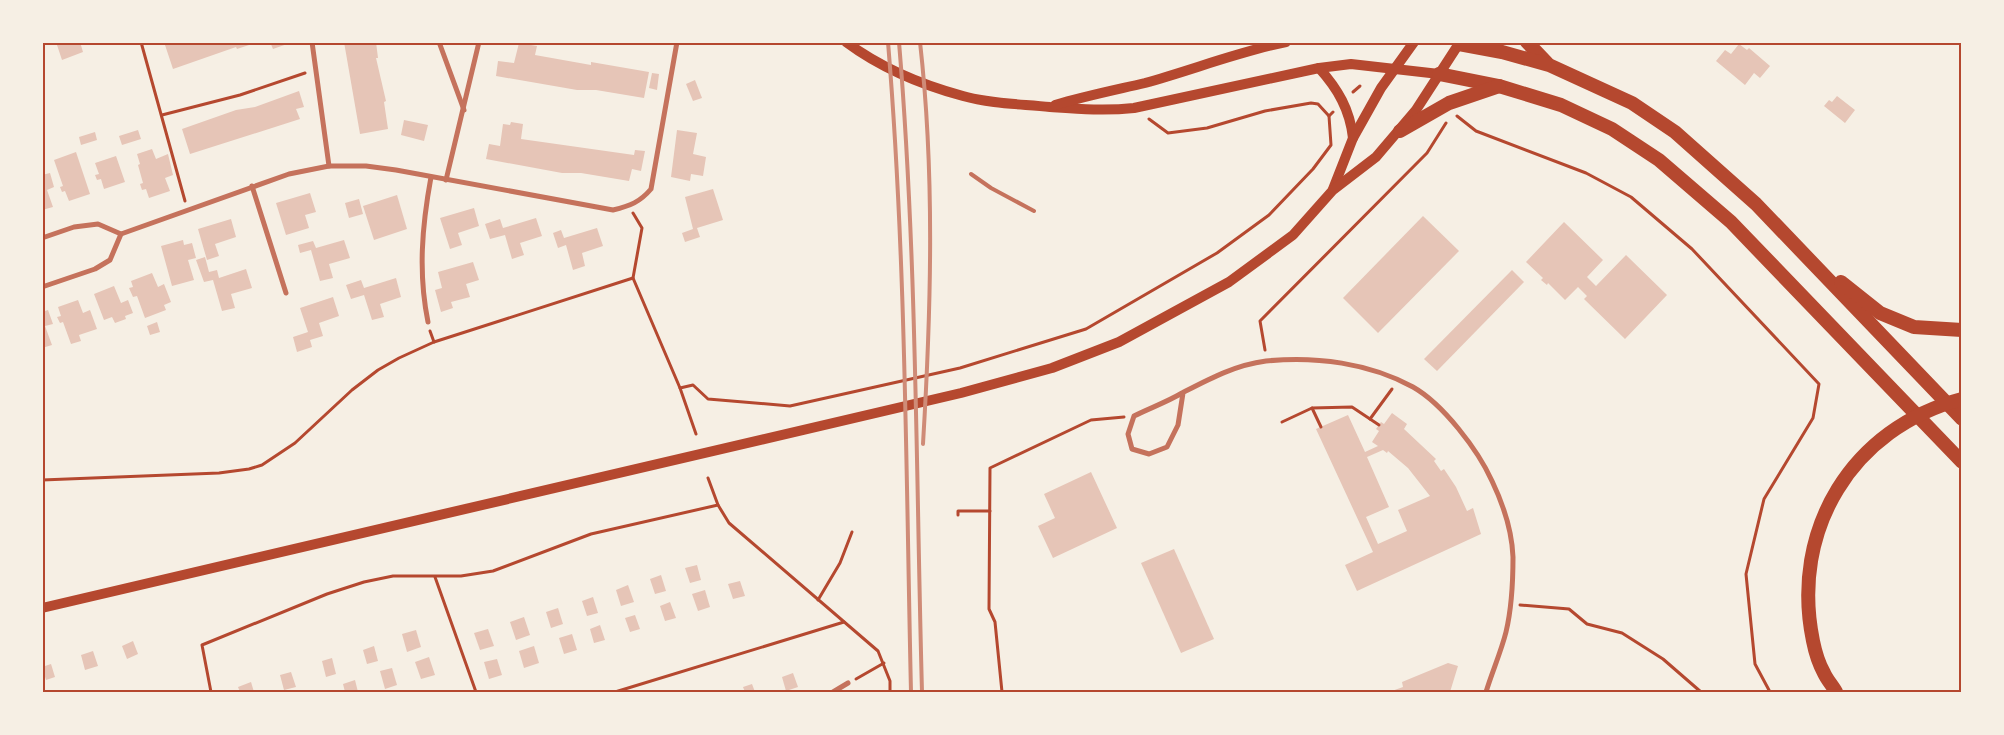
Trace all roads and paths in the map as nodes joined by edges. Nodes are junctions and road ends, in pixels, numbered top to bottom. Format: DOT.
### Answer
graph roads {
  1 [pos="141,42"];
  2 [pos="312,42"];
  3 [pos="439,42"];
  4 [pos="480,42"];
  5 [pos="677,42"];
  6 [pos="846,42"];
  7 [pos="1286,42"];
  8 [pos="1414,42"];
  9 [pos="1527,42"];
  10 [pos="1457,43"];
  11 [pos="1549,65"];
  12 [pos="1319,68"];
  13 [pos="1394,68"];
  14 [pos="315,70"];
  15 [pos="1439,74"];
  16 [pos="1360,86"];
  17 [pos="1500,86"];
  18 [pos="1344,102"];
  19 [pos="1049,106"];
  20 [pos="1134,108"];
  21 [pos="464,110"];
  22 [pos="162,115"];
  23 [pos="1329,116"];
  24 [pos="1400,131"];
  25 [pos="1353,138"];
  26 [pos="330,166"];
  27 [pos="971,174"];
  28 [pos="431,177"];
  29 [pos="446,180"];
  30 [pos="252,186"];
  31 [pos="1333,190"];
  32 [pos="629,207"];
  33 [pos="187,209"];
  34 [pos="1034,211"];
  35 [pos="121,234"];
  36 [pos="42,238"];
  37 [pos="1803,254"];
  38 [pos="633,278"];
  39 [pos="42,287"];
  40 [pos="286,294"];
  41 [pos="428,322"];
  42 [pos="1962,330"];
  43 [pos="1266,361"];
  44 [pos="1399,380"];
  45 [pos="680,388"];
  46 [pos="1183,393"];
  47 [pos="1312,408"];
  48 [pos="1959,409"];
  49 [pos="1134,416"];
  50 [pos="1370,419"];
  51 [pos="1282,422"];
  52 [pos="1379,425"];
  53 [pos="1321,427"];
  54 [pos="696,434"];
  55 [pos="1962,462"];
  56 [pos="708,478"];
  57 [pos="42,480"];
  58 [pos="718,505"];
  59 [pos="990,510"];
  60 [pos="958,515"];
  61 [pos="852,532"];
  62 [pos="435,577"];
  63 [pos="818,600"];
  64 [pos="1511,604"];
  65 [pos="42,608"];
  66 [pos="844,622"];
  67 [pos="884,663"];
  68 [pos="848,684"];
  69 [pos="211,692"];
  70 [pos="476,692"];
  71 [pos="615,692"];
  72 [pos="833,692"];
  73 [pos="890,692"];
  74 [pos="1002,692"];
  75 [pos="1486,692"];
  76 [pos="1701,692"];
  77 [pos="1770,692"];
  78 [pos="1836,692"];
  1 -- 22 [label="path"];
  2 -- 14 [label="street"];
  3 -- 21 [label="street"];
  4 -- 21 [label="street"];
  5 -- 32 [label="street"];
  6 -- 19 [label="main road"];
  7 -- 19 [label="main road"];
  8 -- 13 [label="main road"];
  9 -- 11 [label="highway"];
  10 -- 11 [label="highway"];
  10 -- 15 [label="main road"];
  11 -- 37 [label="highway"];
  12 -- 13 [label="main road"];
  12 -- 18 [label="main road"];
  12 -- 20 [label="main road"];
  13 -- 15 [label="main road"];
  13 -- 25 [label="main road"];
  14 -- 22 [label="path"];
  14 -- 26 [label="street"];
  15 -- 17 [label="highway"];
  15 -- 24 [label="main road"];
  16 -- 18 [label="path"];
  17 -- 24 [label="highway"];
  17 -- 55 [label="highway"];
  18 -- 23 [label="path"];
  18 -- 25 [label="main road"];
  19 -- 20 [label="main road"];
  20 -- 23 [label="path"];
  21 -- 29 [label="street"];
  22 -- 33 [label="path"];
  23 -- 45 [label="path"];
  24 -- 31 [label="main road"];
  25 -- 31 [label="main road"];
  26 -- 28 [label="street"];
  26 -- 30 [label="street"];
  27 -- 34 [label="lane"];
  28 -- 29 [label="street"];
  28 -- 41 [label="street"];
  29 -- 32 [label="street"];
  30 -- 33 [label="street"];
  30 -- 40 [label="street"];
  31 -- 65 [label="main road"];
  32 -- 38 [label="path"];
  33 -- 35 [label="street"];
  35 -- 36 [label="street"];
  35 -- 39 [label="street"];
  37 -- 42 [label="highway"];
  37 -- 48 [label="highway"];
  38 -- 45 [label="path"];
  38 -- 57 [label="path"];
  43 -- 44 [label="street"];
  43 -- 46 [label="street"];
  43 -- 77 [label="path"];
  44 -- 50 [label="path"];
  44 -- 64 [label="street"];
  45 -- 54 [label="path"];
  46 -- 49 [label="street"];
  46 -- 49 [label="street"];
  47 -- 50 [label="path"];
  47 -- 51 [label="path"];
  47 -- 53 [label="path"];
  48 -- 78 [label="highway"];
  49 -- 59 [label="path"];
  50 -- 52 [label="path"];
  56 -- 58 [label="path"];
  58 -- 62 [label="path"];
  58 -- 63 [label="path"];
  59 -- 60 [label="path"];
  59 -- 74 [label="path"];
  61 -- 63 [label="path"];
  62 -- 69 [label="path"];
  62 -- 70 [label="path"];
  63 -- 66 [label="path"];
  64 -- 75 [label="street"];
  64 -- 76 [label="path"];
  66 -- 67 [label="path"];
  66 -- 71 [label="path"];
  67 -- 68 [label="path"];
  67 -- 73 [label="path"];
  68 -- 72 [label="street"];
}
